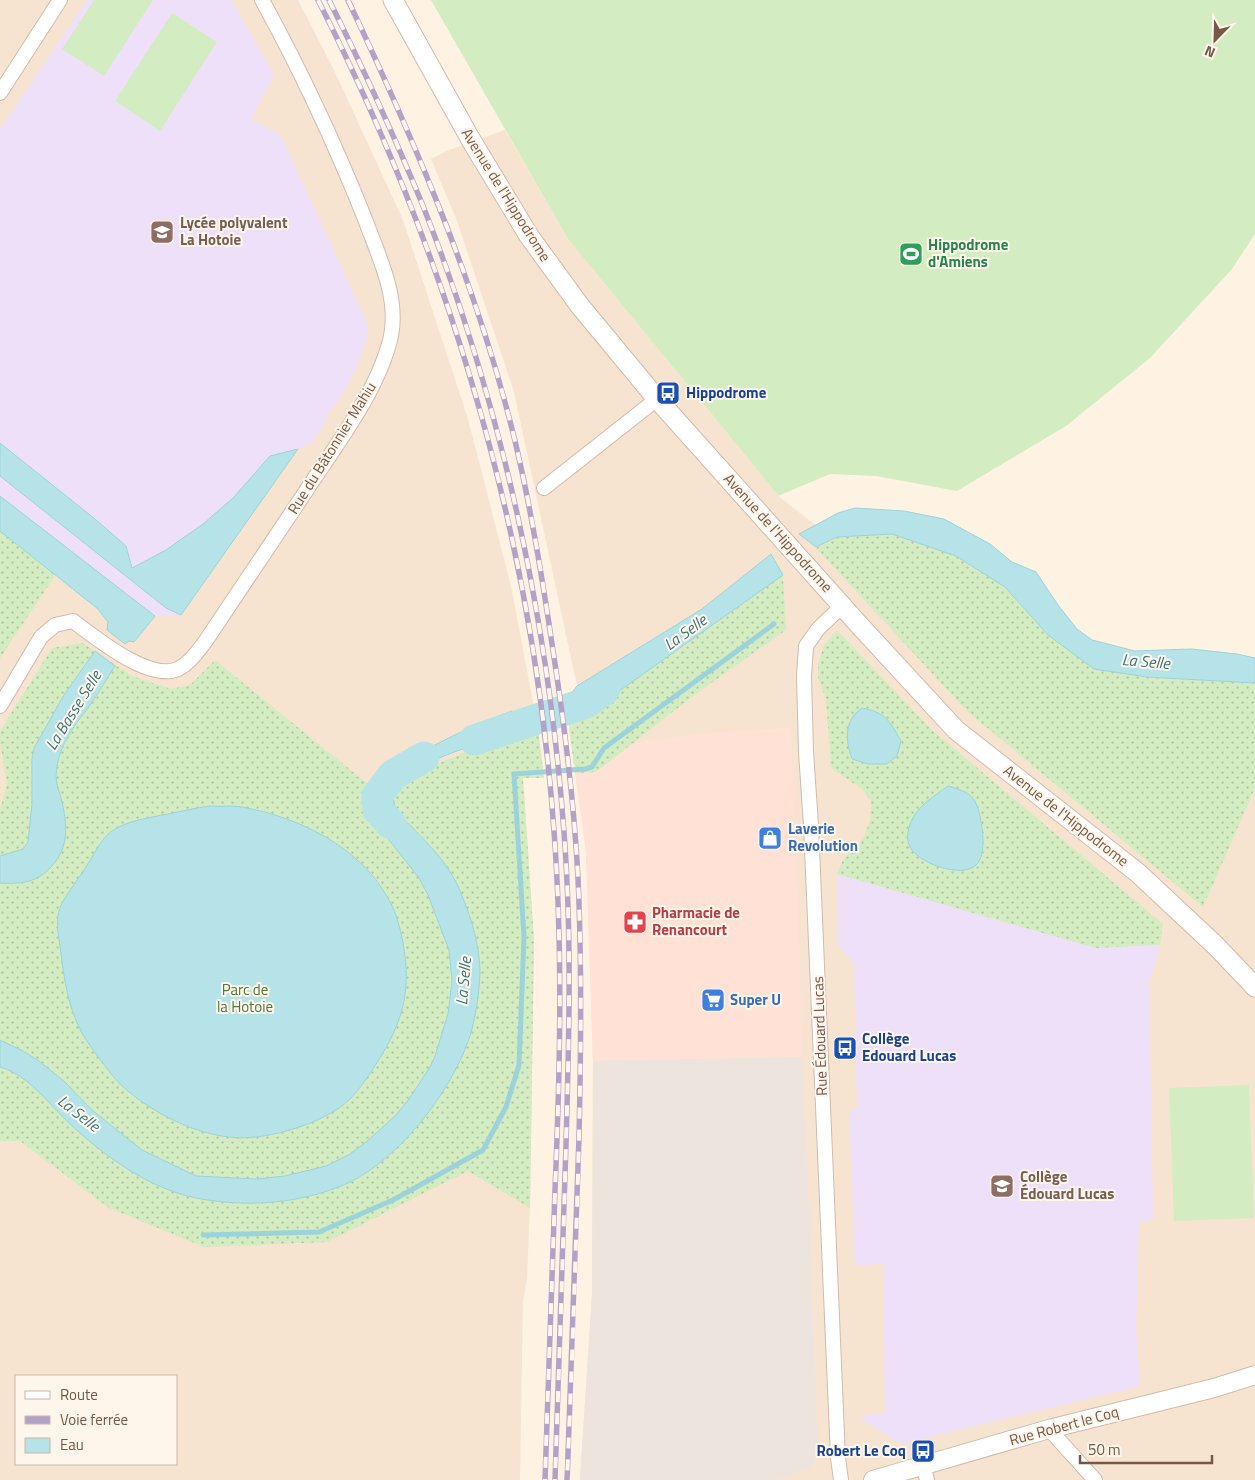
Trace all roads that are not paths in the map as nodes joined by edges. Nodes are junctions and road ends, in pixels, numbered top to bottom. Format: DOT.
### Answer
graph roads {
  1 [pos="60,0"];
  2 [pos="262,0"];
  3 [pos="393,0"];
  4 [pos="0,93"];
  5 [pos="657,399"];
  6 [pos="544,488"];
  7 [pos="842,606"];
  8 [pos="0,706"];
  9 [pos="1255,987"];
  10 [pos="1255,1376"];
  11 [pos="1049,1429"];
  12 [pos="925,1473"];
  13 [pos="841,1480"];
  14 [pos="873,1480"];
  15 [pos="1095,1480"];
  1 -- 4 [label="street"];
  2 -- 8 [label="street, Rue du Bâtonnier Mahiu"];
  3 -- 5 [label="main road, Avenue de l'Hippodrome"];
  5 -- 6 [label="street"];
  5 -- 7 [label="main road, Avenue de l'Hippodrome"];
  7 -- 9 [label="main road, Avenue de l'Hippodrome"];
  7 -- 13 [label="street, Rue Édouard Lucas"];
  10 -- 11 [label="street, Rue Robert le Coq"];
  11 -- 12 [label="street, Rue Robert le Coq"];
  11 -- 15 [label="street"];
  12 -- 14 [label="street, Rue Robert le Coq"];
}
